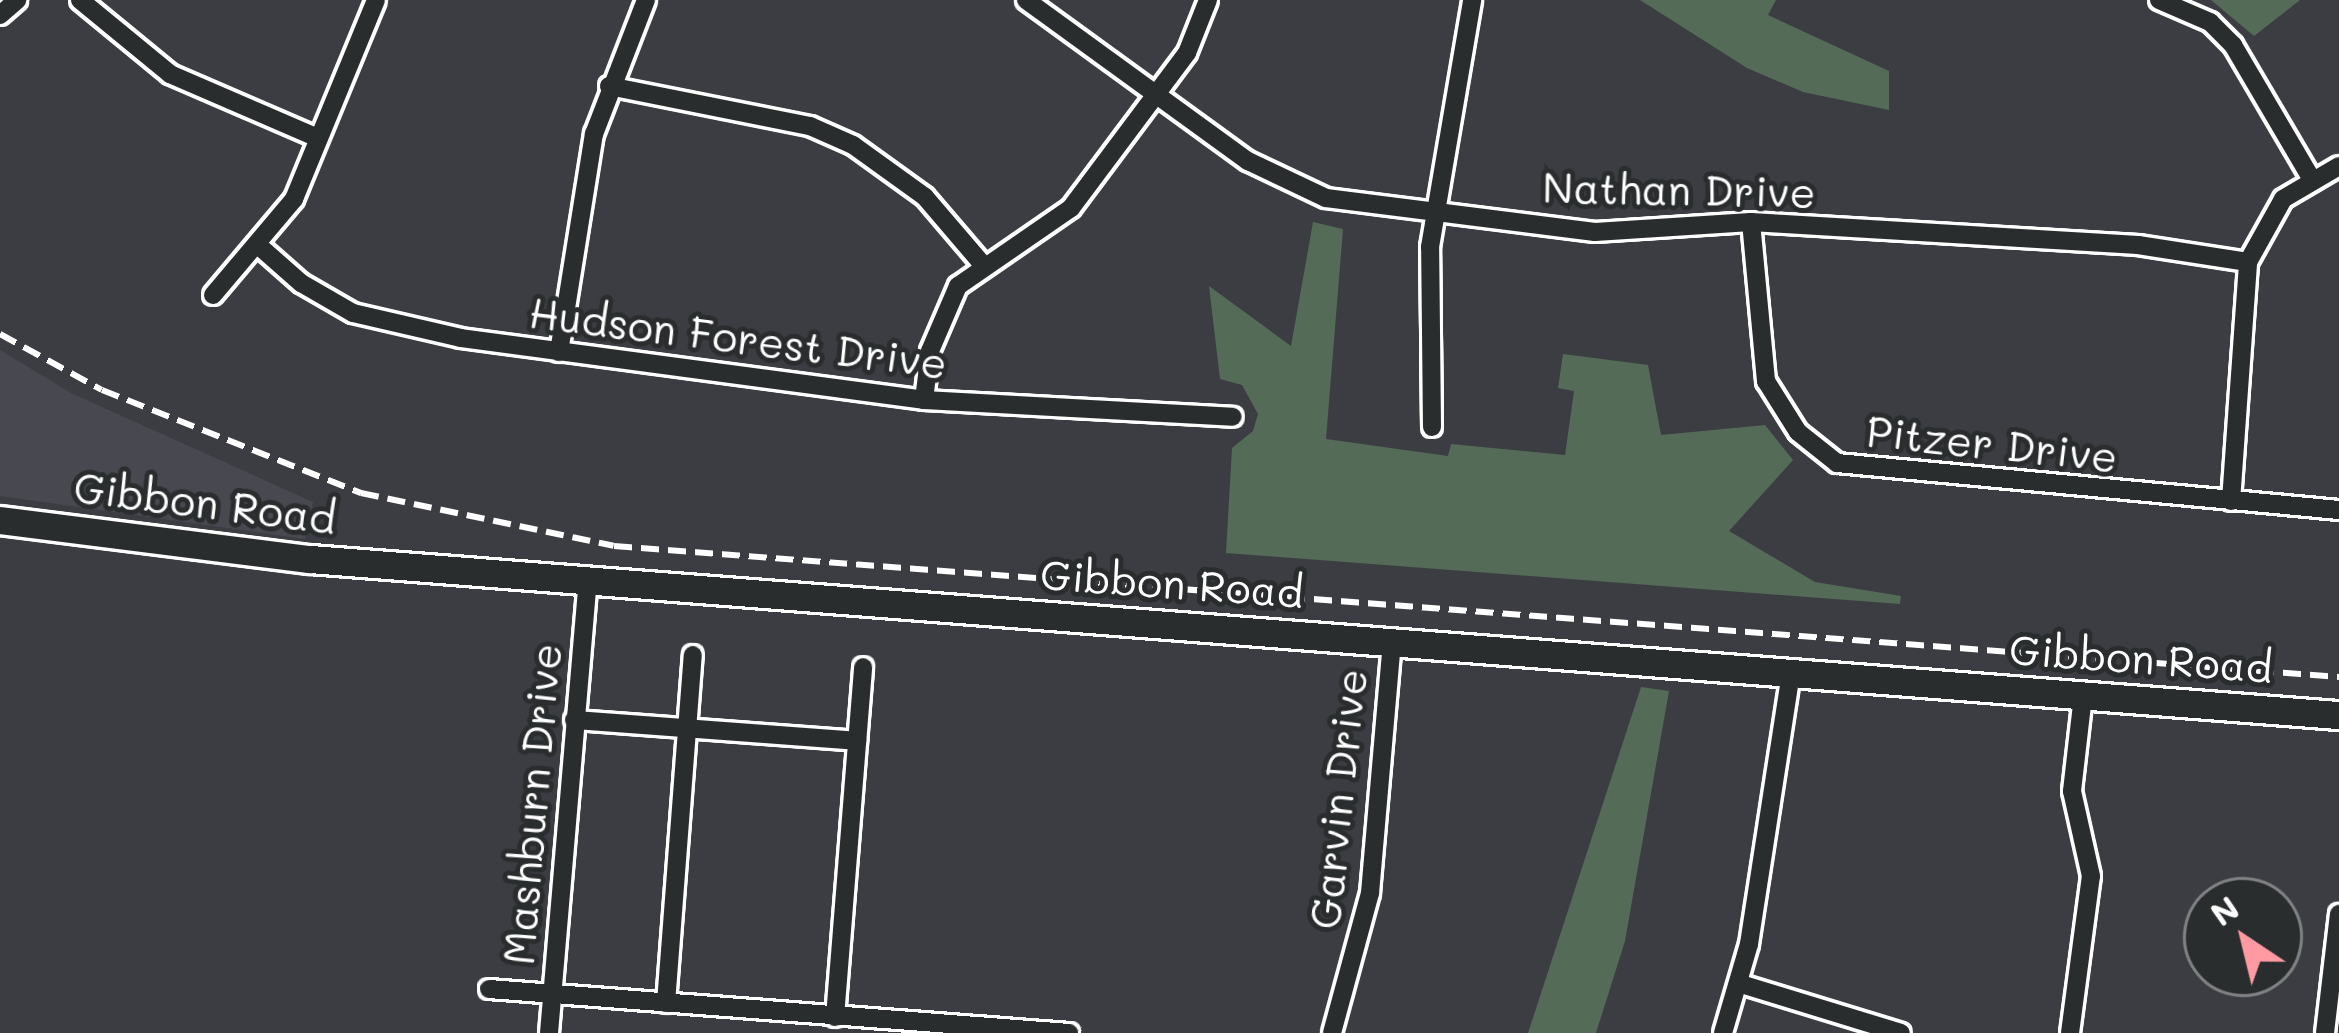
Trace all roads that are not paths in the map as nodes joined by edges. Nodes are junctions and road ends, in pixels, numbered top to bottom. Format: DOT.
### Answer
graph roads {
  1 [pos="17,0"];
  2 [pos="80,0"];
  3 [pos="376,0"];
  4 [pos="646,0"];
  5 [pos="1026,0"];
  6 [pos="1208,0"];
  7 [pos="1472,0"];
  8 [pos="2159,0"];
  9 [pos="0,15"];
  10 [pos="609,86"];
  11 [pos="1155,94"];
  12 [pos="318,138"];
  13 [pos="2339,166"];
  14 [pos="2310,176"];
  15 [pos="1436,213"];
  16 [pos="1751,221"];
  17 [pos="259,246"];
  18 [pos="2248,262"];
  19 [pos="984,266"];
  20 [pos="213,296"];
  21 [pos="560,352"];
  22 [pos="925,400"];
  23 [pos="1233,417"];
  24 [pos="1432,427"];
  25 [pos="2231,501"];
  26 [pos="2339,510"];
  27 [pos="0,520"];
  28 [pos="588,581"];
  29 [pos="1392,642"];
  30 [pos="692,655"];
  31 [pos="863,667"];
  32 [pos="1791,673"];
  33 [pos="2084,696"];
  34 [pos="2339,715"];
  35 [pos="574,720"];
  36 [pos="687,729"];
  37 [pos="857,741"];
  38 [pos="2339,914"];
  39 [pos="1741,984"];
  40 [pos="489,989"];
  41 [pos="552,993"];
  42 [pos="665,1003"];
  43 [pos="762,1011"];
  44 [pos="835,1017"];
  45 [pos="549,1033"];
  46 [pos="760,1033"];
  47 [pos="1069,1033"];
  48 [pos="1332,1033"];
  49 [pos="1723,1033"];
  50 [pos="1901,1033"];
  51 [pos="2070,1033"];
  52 [pos="2325,1033"];
  1 -- 9 [label="street"];
  2 -- 12 [label="street"];
  3 -- 12 [label="street"];
  4 -- 10 [label="street"];
  5 -- 11 [label="street, Nathan Drive"];
  6 -- 11 [label="street"];
  7 -- 15 [label="street"];
  8 -- 14 [label="street"];
  10 -- 19 [label="street"];
  10 -- 21 [label="street"];
  11 -- 15 [label="street, Nathan Drive"];
  11 -- 19 [label="street"];
  12 -- 17 [label="street"];
  13 -- 14 [label="street"];
  14 -- 18 [label="street"];
  15 -- 16 [label="street, Nathan Drive"];
  15 -- 24 [label="street"];
  16 -- 18 [label="street, Nathan Drive"];
  16 -- 25 [label="street, Pitzer Drive"];
  17 -- 20 [label="street"];
  17 -- 21 [label="street, Hudson Forest Drive"];
  18 -- 25 [label="street"];
  19 -- 22 [label="street"];
  21 -- 22 [label="street, Hudson Forest Drive"];
  22 -- 23 [label="street, Hudson Forest Drive"];
  25 -- 26 [label="street, Pitzer Drive"];
  27 -- 28 [label="main road, Gibbon Road"];
  28 -- 29 [label="main road, Gibbon Road"];
  28 -- 35 [label="street, Mashburn Drive"];
  29 -- 32 [label="main road, Gibbon Road"];
  29 -- 48 [label="street, Garvin Drive"];
  30 -- 36 [label="street"];
  31 -- 37 [label="street"];
  32 -- 33 [label="main road, Gibbon Road"];
  32 -- 39 [label="street"];
  33 -- 34 [label="main road, Gibbon Road"];
  33 -- 51 [label="street"];
  35 -- 36 [label="street"];
  35 -- 41 [label="street, Mashburn Drive"];
  36 -- 37 [label="street"];
  36 -- 42 [label="street"];
  37 -- 44 [label="street"];
  38 -- 52 [label="street"];
  39 -- 49 [label="street"];
  39 -- 50 [label="street"];
  40 -- 41 [label="street"];
  41 -- 42 [label="street"];
  41 -- 45 [label="street, Mashburn Drive"];
  42 -- 43 [label="street"];
  43 -- 44 [label="street"];
  43 -- 46 [label="street"];
  44 -- 47 [label="street"];
}
